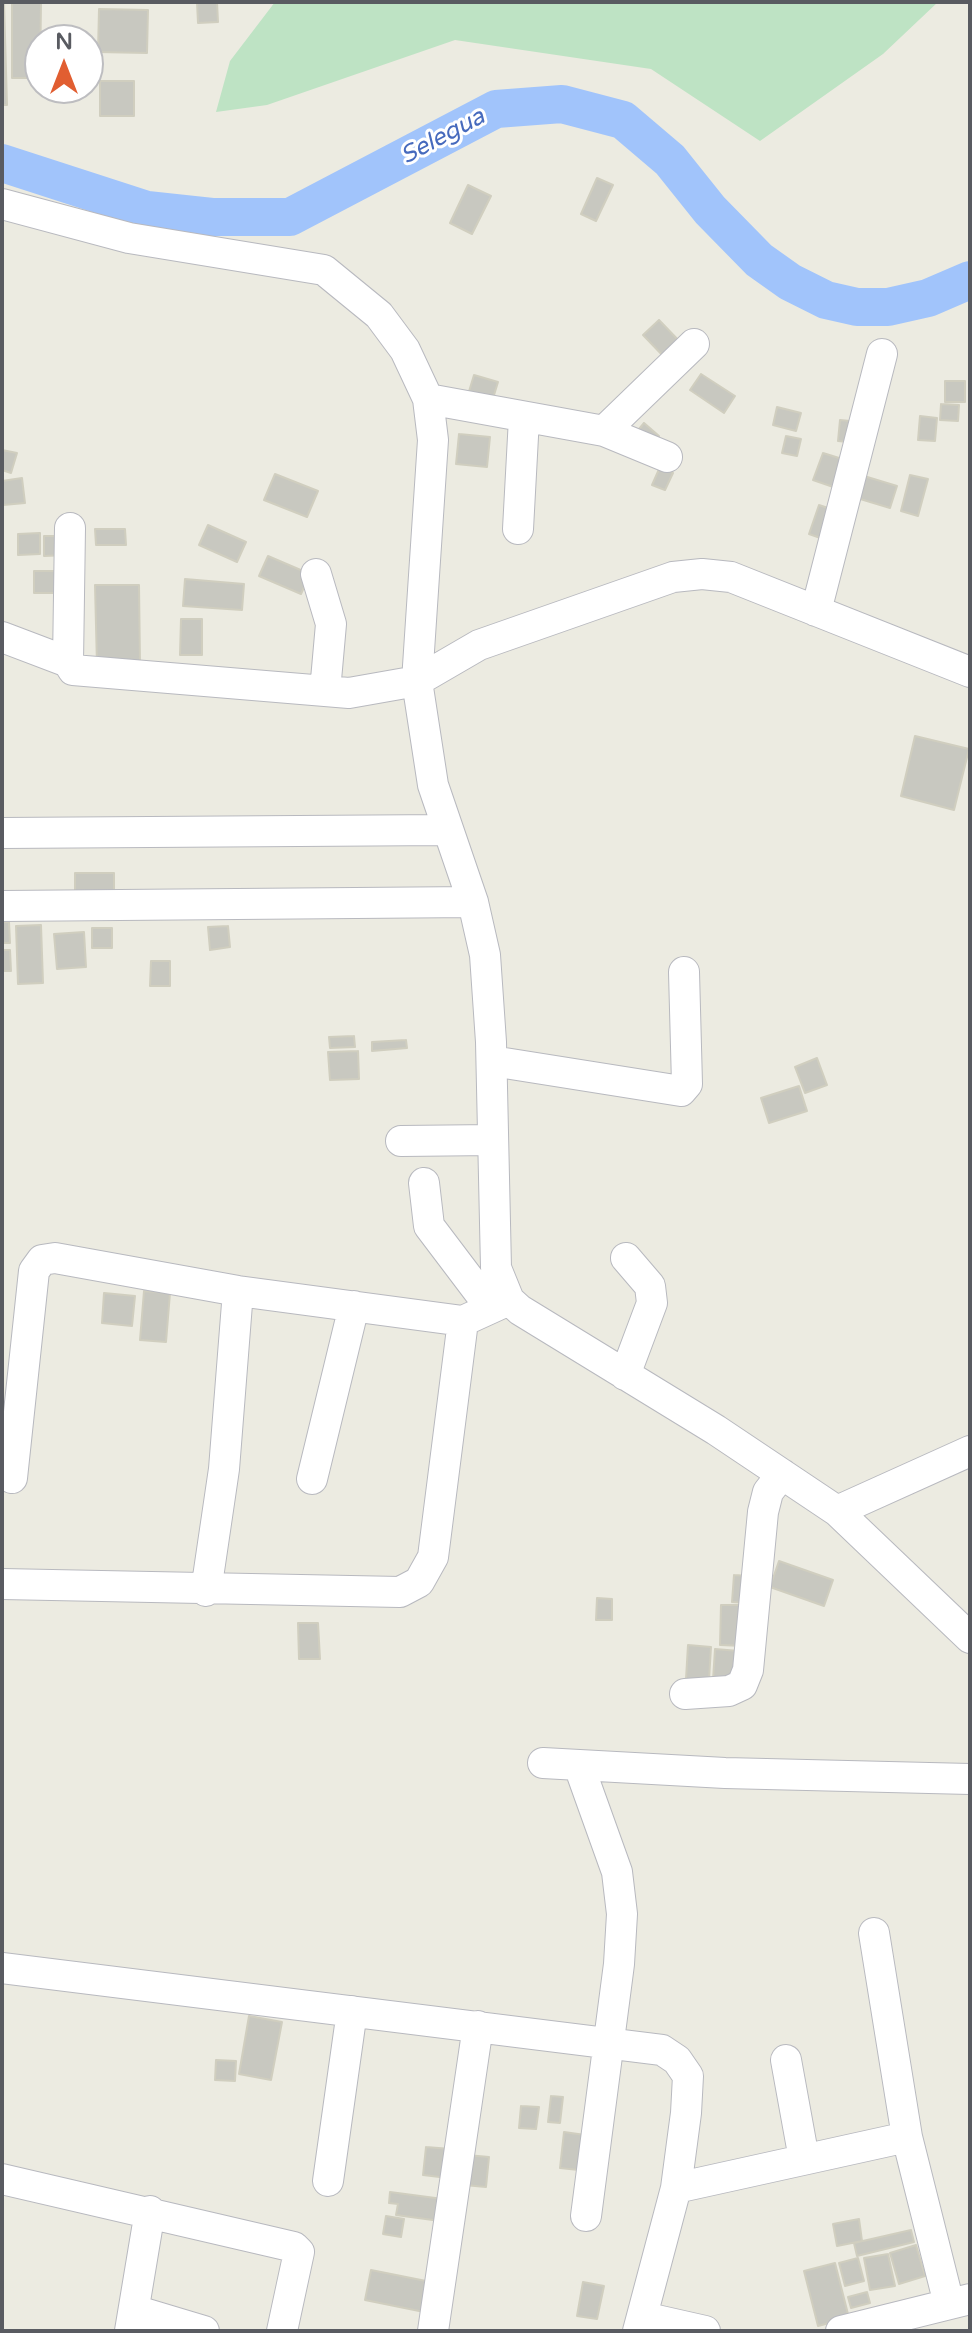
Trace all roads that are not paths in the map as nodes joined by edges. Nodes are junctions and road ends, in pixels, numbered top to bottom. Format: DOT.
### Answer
graph roads {
  1 [pos="2,204"];
  2 [pos="694,344"];
  3 [pos="882,354"];
  4 [pos="428,399"];
  5 [pos="524,418"];
  6 [pos="604,431"];
  7 [pos="667,457"];
  8 [pos="70,528"];
  9 [pos="518,529"];
  10 [pos="316,574"];
  11 [pos="816,611"];
  12 [pos="2,637"];
  13 [pos="68,662"];
  14 [pos="970,672"];
  15 [pos="417,681"];
  16 [pos="325,691"];
  17 [pos="446,830"];
  18 [pos="2,833"];
  19 [pos="473,902"];
  20 [pos="2,906"];
  21 [pos="684,972"];
  22 [pos="492,1061"];
  23 [pos="493,1140"];
  24 [pos="401,1141"];
  25 [pos="424,1183"];
  26 [pos="626,1258"];
  27 [pos="238,1291"];
  28 [pos="500,1304"];
  29 [pos="354,1306"];
  30 [pos="463,1321"];
  31 [pos="625,1375"];
  32 [pos="970,1451"];
  33 [pos="782,1474"];
  34 [pos="12,1478"];
  35 [pos="312,1479"];
  36 [pos="837,1511"];
  37 [pos="2,1584"];
  38 [pos="206,1591"];
  39 [pos="970,1638"];
  40 [pos="685,1694"];
  41 [pos="543,1763"];
  42 [pos="579,1766"];
  43 [pos="970,1779"];
  44 [pos="874,1933"];
  45 [pos="2,1968"];
  46 [pos="352,2011"];
  47 [pos="478,2026"];
  48 [pos="609,2040"];
  49 [pos="786,2060"];
  50 [pos="907,2137"];
  51 [pos="804,2159"];
  52 [pos="2,2179"];
  53 [pos="328,2181"];
  54 [pos="676,2188"];
  55 [pos="150,2211"];
  56 [pos="586,2216"];
  57 [pos="960,2301"];
  58 [pos="132,2320"];
  59 [pos="640,2324"];
  60 [pos="204,2331"];
  61 [pos="282,2331"];
  62 [pos="433,2331"];
  63 [pos="705,2331"];
  64 [pos="841,2331"];
  1 -- 4 [label="street"];
  2 -- 6 [label="street"];
  3 -- 11 [label="street"];
  4 -- 5 [label="street"];
  4 -- 15 [label="street"];
  5 -- 6 [label="street"];
  5 -- 9 [label="street"];
  6 -- 7 [label="street"];
  8 -- 13 [label="street"];
  10 -- 16 [label="street"];
  11 -- 14 [label="street"];
  11 -- 15 [label="street"];
  12 -- 13 [label="street"];
  13 -- 16 [label="street"];
  15 -- 16 [label="street"];
  15 -- 17 [label="street"];
  17 -- 18 [label="street"];
  17 -- 19 [label="street"];
  19 -- 20 [label="street"];
  19 -- 22 [label="street"];
  21 -- 22 [label="street"];
  22 -- 23 [label="street"];
  23 -- 24 [label="street"];
  23 -- 28 [label="street"];
  25 -- 28 [label="street"];
  26 -- 31 [label="street"];
  27 -- 29 [label="street"];
  27 -- 34 [label="street"];
  27 -- 38 [label="street"];
  28 -- 30 [label="street"];
  28 -- 31 [label="street"];
  29 -- 30 [label="street"];
  29 -- 35 [label="street"];
  30 -- 38 [label="street"];
  31 -- 33 [label="street"];
  32 -- 36 [label="street"];
  33 -- 36 [label="street"];
  33 -- 40 [label="street"];
  36 -- 39 [label="street"];
  37 -- 38 [label="street"];
  41 -- 42 [label="street"];
  42 -- 43 [label="street"];
  42 -- 48 [label="street"];
  44 -- 50 [label="street"];
  45 -- 46 [label="street"];
  46 -- 47 [label="street"];
  46 -- 53 [label="street"];
  47 -- 48 [label="street"];
  47 -- 62 [label="street"];
  48 -- 54 [label="street"];
  48 -- 56 [label="street"];
  49 -- 51 [label="street"];
  50 -- 51 [label="street"];
  50 -- 57 [label="street"];
  51 -- 54 [label="street"];
  52 -- 55 [label="street"];
  54 -- 59 [label="street"];
  55 -- 58 [label="street"];
  55 -- 61 [label="street"];
  57 -- 64 [label="street"];
  58 -- 60 [label="street"];
  59 -- 63 [label="street"];
}
